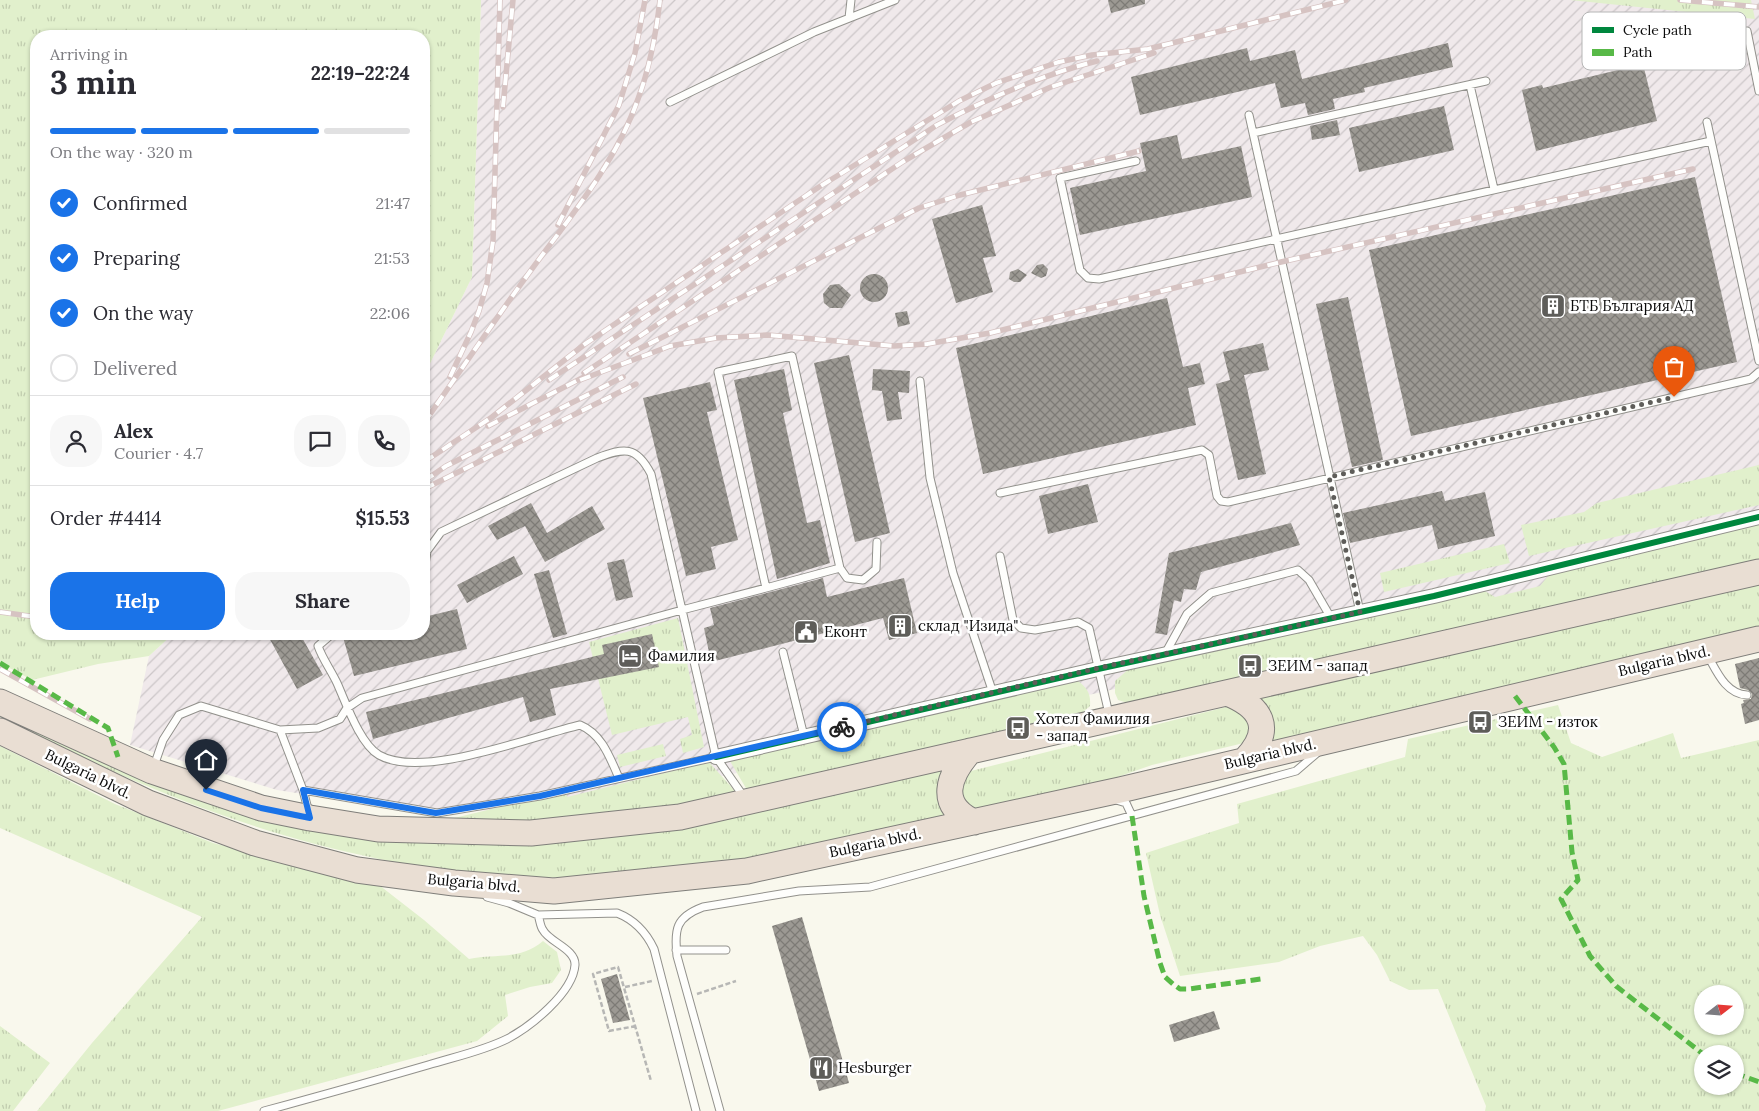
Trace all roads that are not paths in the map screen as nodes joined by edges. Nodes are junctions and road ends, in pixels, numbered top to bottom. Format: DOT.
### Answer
graph roads {
  1 [pos="851,0"];
  2 [pos="895,0"];
  3 [pos="849,18"];
  4 [pos="1747,32"];
  5 [pos="1486,82"];
  6 [pos="1470,85"];
  7 [pos="1759,90"];
  8 [pos="670,102"];
  9 [pos="1249,115"];
  10 [pos="1707,122"];
  11 [pos="1253,133"];
  12 [pos="1711,141"];
  13 [pos="1136,162"];
  14 [pos="1494,189"];
  15 [pos="1275,238"];
  16 [pos="1759,361"];
  17 [pos="1759,372"];
  18 [pos="920,381"];
  19 [pos="1329,477"];
  20 [pos="1000,493"];
  21 [pos="1759,517"];
  22 [pos="877,542"];
  23 [pos="430,547"];
  24 [pos="1000,556"];
  25 [pos="840,568"];
  26 [pos="1759,572"];
  27 [pos="766,588"];
  28 [pos="682,610"];
  29 [pos="1360,612"];
  30 [pos="1332,619"];
  31 [pos="1759,639"];
  32 [pos="325,640"];
  33 [pos="1705,651"];
  34 [pos="783,652"];
  35 [pos="1165,655"];
  36 [pos="1098,668"];
  37 [pos="993,692"];
  38 [pos="1227,693"];
  39 [pos="1747,695"];
  40 [pos="0,702"];
  41 [pos="346,708"];
  42 [pos="1110,719"];
  43 [pos="280,730"];
  44 [pos="0,731"];
  45 [pos="804,736"];
  46 [pos="1332,739"];
  47 [pos="970,751"];
  48 [pos="716,757"];
  49 [pos="1246,759"];
  50 [pos="152,772"];
  51 [pos="619,778"];
  52 [pos="303,790"];
  53 [pos="1080,799"];
  54 [pos="748,802"];
  55 [pos="1132,816"];
  56 [pos="310,818"];
  57 [pos="974,822"];
  58 [pos="454,882"];
  59 [pos="538,916"];
  60 [pos="676,950"];
  61 [pos="726,950"];
  62 [pos="264,1111"];
  63 [pos="696,1111"];
  64 [pos="720,1111"];
  1 -- 3 [label="lane"];
  2 -- 3 [label="lane"];
  3 -- 8 [label="lane"];
  4 -- 7 [label="lane"];
  5 -- 6 [label="lane"];
  6 -- 11 [label="lane"];
  6 -- 14 [label="lane"];
  9 -- 11 [label="lane"];
  10 -- 12 [label="lane"];
  11 -- 15 [label="lane"];
  12 -- 14 [label="lane"];
  12 -- 16 [label="lane"];
  13 -- 15 [label="lane"];
  14 -- 15 [label="lane"];
  15 -- 19 [label="lane"];
  17 -- 19 [label="lane"];
  18 -- 37 [label="lane"];
  19 -- 20 [label="lane"];
  19 -- 29 [label="lane"];
  21 -- 29 [label="street"];
  22 -- 25 [label="lane"];
  23 -- 28 [label="lane"];
  24 -- 36 [label="lane"];
  25 -- 27 [label="lane"];
  25 -- 27 [label="lane"];
  26 -- 38 [label="highway, Bulgaria blvd."];
  27 -- 28 [label="lane"];
  28 -- 41 [label="lane"];
  28 -- 48 [label="lane"];
  29 -- 30 [label="street"];
  30 -- 35 [label="street"];
  30 -- 35 [label="lane"];
  31 -- 33 [label="highway, Bulgaria blvd."];
  32 -- 41 [label="lane"];
  33 -- 39 [label="lane"];
  33 -- 46 [label="highway, Bulgaria blvd."];
  34 -- 45 [label="lane"];
  35 -- 36 [label="street"];
  36 -- 37 [label="street"];
  36 -- 42 [label="lane"];
  37 -- 45 [label="street"];
  38 -- 42 [label="highway, Bulgaria blvd."];
  38 -- 49 [label="highway"];
  40 -- 50 [label="highway, Bulgaria blvd."];
  41 -- 43 [label="lane"];
  41 -- 51 [label="lane"];
  42 -- 47 [label="highway, Bulgaria blvd."];
  43 -- 50 [label="lane"];
  43 -- 52 [label="lane"];
  44 -- 58 [label="highway, Bulgaria blvd."];
  45 -- 48 [label="street"];
  46 -- 49 [label="highway, Bulgaria blvd."];
  46 -- 55 [label="lane"];
  47 -- 54 [label="highway, Bulgaria blvd."];
  47 -- 57 [label="highway"];
  48 -- 51 [label="lane"];
  48 -- 54 [label="lane"];
  49 -- 53 [label="highway, Bulgaria blvd."];
  50 -- 56 [label="highway, Bulgaria blvd."];
  51 -- 52 [label="lane"];
  52 -- 56 [label="lane"];
  53 -- 55 [label="lane"];
  53 -- 57 [label="highway, Bulgaria blvd."];
  54 -- 56 [label="highway, Bulgaria blvd."];
  55 -- 60 [label="lane"];
  57 -- 58 [label="highway, Bulgaria blvd."];
  58 -- 59 [label="lane"];
  59 -- 62 [label="lane"];
  59 -- 63 [label="lane"];
  60 -- 61 [label="lane"];
  60 -- 64 [label="lane"];
}
